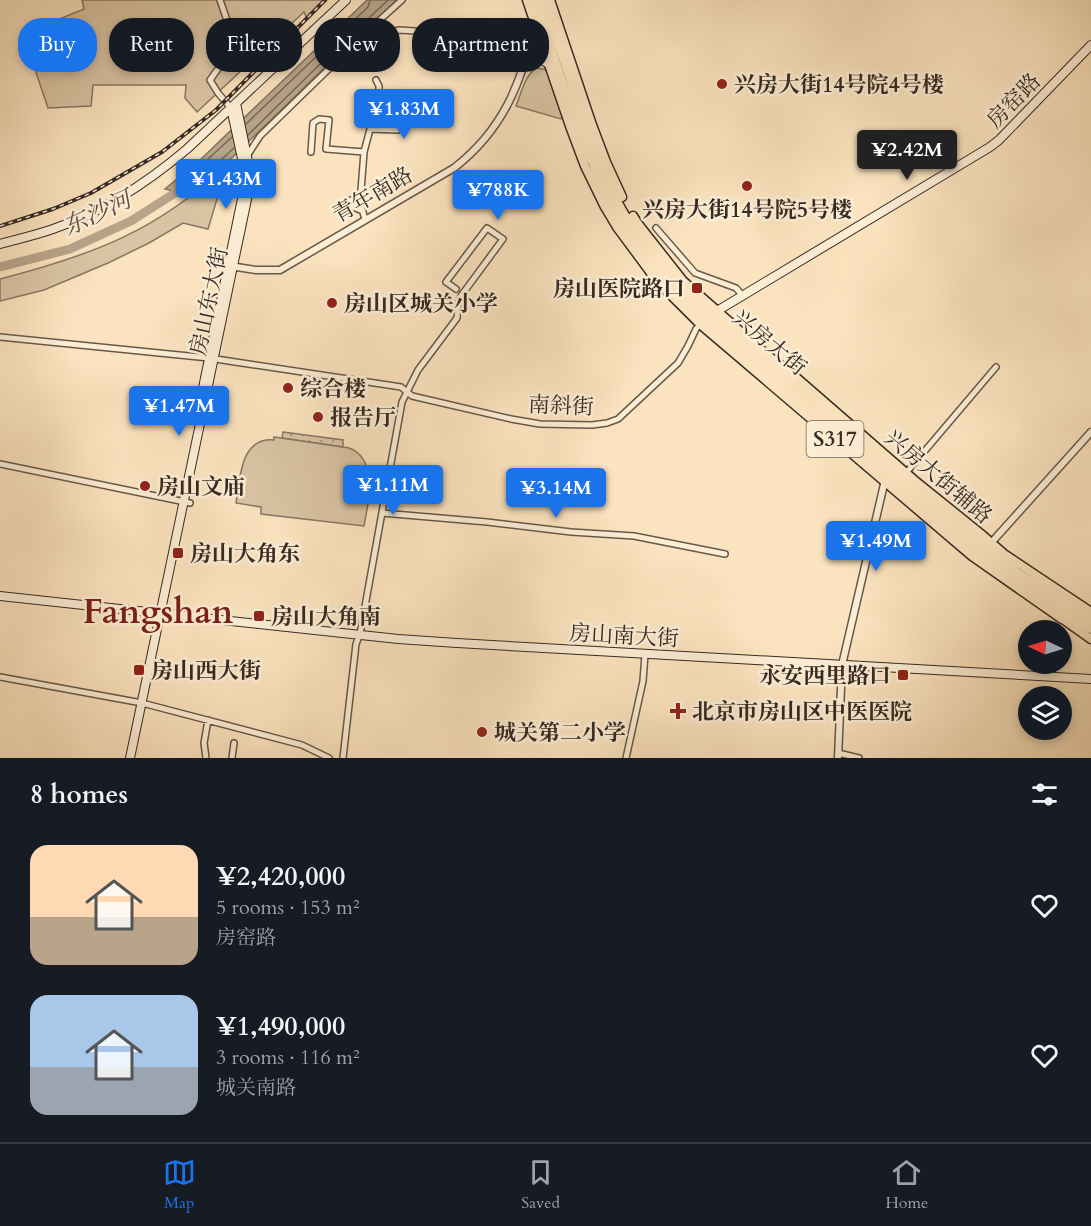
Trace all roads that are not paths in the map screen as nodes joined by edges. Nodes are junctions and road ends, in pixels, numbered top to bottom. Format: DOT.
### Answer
graph roads {
  1 [pos="220,0"];
  2 [pos="346,0"];
  3 [pos="402,0"];
  4 [pos="527,0"];
  5 [pos="534,0"];
  6 [pos="543,0"];
  7 [pos="550,0"];
  8 [pos="382,18"];
  9 [pos="533,18"];
  10 [pos="534,18"];
  11 [pos="558,24"];
  12 [pos="556,39"];
  13 [pos="1091,45"];
  14 [pos="549,62"];
  15 [pos="549,66"];
  16 [pos="552,71"];
  17 [pos="326,72"];
  18 [pos="522,72"];
  19 [pos="376,80"];
  20 [pos="235,110"];
  21 [pos="394,121"];
  22 [pos="370,129"];
  23 [pos="571,129"];
  24 [pos="310,152"];
  25 [pos="364,152"];
  26 [pos="589,154"];
  27 [pos="244,155"];
  28 [pos="237,169"];
  29 [pos="351,200"];
  30 [pos="363,211"];
  31 [pos="365,219"];
  32 [pos="656,228"];
  33 [pos="626,239"];
  34 [pos="0,244"];
  35 [pos="641,249"];
  36 [pos="230,266"];
  37 [pos="662,270"];
  38 [pos="676,273"];
  39 [pos="663,287"];
  40 [pos="456,289"];
  41 [pos="742,295"];
  42 [pos="708,317"];
  43 [pos="0,337"];
  44 [pos="767,355"];
  45 [pos="211,359"];
  46 [pos="770,366"];
  47 [pos="996,367"];
  48 [pos="407,392"];
  49 [pos="1091,432"];
  50 [pos="0,464"];
  51 [pos="906,472"];
  52 [pos="885,477"];
  53 [pos="185,502"];
  54 [pos="941,503"];
  55 [pos="382,513"];
  56 [pos="949,518"];
  57 [pos="977,541"];
  58 [pos="991,543"];
  59 [pos="725,554"];
  60 [pos="1004,554"];
  61 [pos="0,596"];
  62 [pos="1048,602"];
  63 [pos="158,612"];
  64 [pos="1091,612"];
  65 [pos="1062,619"];
  66 [pos="1091,621"];
  67 [pos="1091,629"];
  68 [pos="360,634"];
  69 [pos="1091,639"];
  70 [pos="645,654"];
  71 [pos="842,665"];
  72 [pos="0,677"];
  73 [pos="1091,679"];
  74 [pos="140,702"];
  75 [pos="208,720"];
  76 [pos="234,743"];
  77 [pos="838,755"];
  78 [pos="125,758"];
  79 [pos="130,758"];
  80 [pos="206,758"];
  81 [pos="232,758"];
  82 [pos="329,758"];
  83 [pos="343,758"];
  84 [pos="626,758"];
  85 [pos="859,758"];
  1 -- 20 [label="street"];
  2 -- 20 [label="main road"];
  3 -- 8 [label="street"];
  4 -- 9 [label="main road, 兴房大街 / S317"];
  5 -- 10 [label="main road"];
  5 -- 26 [label="main road, 兴房大街 / S317"];
  6 -- 12 [label="main road, 兴房大街 / S317"];
  7 -- 11 [label="main road, 兴房大街辅路 / S317"];
  11 -- 12 [label="main road"];
  11 -- 38 [label="main road, 兴房大街辅路 / S317"];
  12 -- 37 [label="main road, 兴房大街 / S317"];
  13 -- 41 [label="main road, 房窑路"];
  14 -- 16 [label="main road, 兴房大街 / S317"];
  15 -- 16 [label="street"];
  16 -- 23 [label="main road, 兴房大街 / S317"];
  17 -- 27 [label="street"];
  18 -- 31 [label="street, 青年南路"];
  19 -- 22 [label="street"];
  20 -- 27 [label="main road, 房山东大街"];
  20 -- 34 [label="main road"];
  21 -- 22 [label="street"];
  22 -- 25 [label="street"];
  23 -- 26 [label="main road"];
  23 -- 33 [label="main road, 兴房大街 / S317"];
  24 -- 25 [label="street"];
  25 -- 30 [label="street"];
  26 -- 35 [label="main road, 兴房大街 / S317"];
  27 -- 28 [label="street"];
  27 -- 36 [label="main road, 房山东大街"];
  29 -- 30 [label="street"];
  30 -- 31 [label="street"];
  31 -- 36 [label="street, 青年南路"];
  32 -- 41 [label="street"];
  33 -- 35 [label="main road"];
  33 -- 39 [label="main road, 兴房大街 / S317"];
  35 -- 37 [label="main road, 兴房大街 / S317"];
  36 -- 45 [label="main road, 房山东大街"];
  37 -- 38 [label="main road"];
  37 -- 39 [label="main road"];
  37 -- 42 [label="main road, 兴房大街 / S317"];
  38 -- 42 [label="main road, 兴房大街辅路 / S317"];
  39 -- 42 [label="main road, 兴房大街 / S317"];
  40 -- 48 [label="street"];
  41 -- 42 [label="main road, 房窑路"];
  42 -- 44 [label="main road, 兴房大街辅路 / S317"];
  42 -- 46 [label="main road, 兴房大街 / S317"];
  42 -- 48 [label="street, 南斜街"];
  42 -- 52 [label="main road, 兴房大街 / S317"];
  43 -- 45 [label="street, 南斜街"];
  44 -- 46 [label="main road"];
  44 -- 51 [label="main road, 兴房大街辅路 / S317"];
  45 -- 48 [label="street, 南斜街"];
  45 -- 53 [label="main road, 房山东大街"];
  46 -- 56 [label="main road, 兴房大街 / S317"];
  47 -- 51 [label="street"];
  48 -- 55 [label="street"];
  49 -- 58 [label="street"];
  50 -- 53 [label="street"];
  51 -- 54 [label="main road, 兴房大街辅路 / S317"];
  52 -- 62 [label="main road, 兴房大街 / S317"];
  52 -- 65 [label="main road, 兴房大街 / S317"];
  52 -- 71 [label="street"];
  53 -- 63 [label="main road, 房山东大街"];
  54 -- 56 [label="main road"];
  54 -- 58 [label="main road, 兴房大街辅路 / S317"];
  55 -- 59 [label="street"];
  55 -- 68 [label="street"];
  56 -- 57 [label="main road, 兴房大街 / S317"];
  57 -- 60 [label="main road"];
  57 -- 66 [label="main road, 兴房大街 / S317"];
  58 -- 60 [label="main road, 兴房大街辅路 / S317"];
  60 -- 64 [label="main road, 兴房大街辅路 / S317"];
  61 -- 63 [label="main road, 房山南大街"];
  62 -- 65 [label="main road, 兴房大街 / S317"];
  62 -- 67 [label="main road, 兴房大街 / S317"];
  63 -- 68 [label="main road, 房山南大街"];
  63 -- 74 [label="main road"];
  65 -- 69 [label="main road, 兴房大街 / S317"];
  68 -- 70 [label="main road, 房山南大街"];
  68 -- 83 [label="street"];
  70 -- 71 [label="main road, 房山南大街"];
  70 -- 84 [label="street"];
  71 -- 73 [label="main road, 房山南大街"];
  71 -- 77 [label="street"];
  72 -- 74 [label="street"];
  74 -- 75 [label="street"];
  74 -- 78 [label="main road"];
  74 -- 79 [label="main road"];
  75 -- 80 [label="street"];
  75 -- 82 [label="street"];
  76 -- 81 [label="street"];
  77 -- 85 [label="street"];
}
